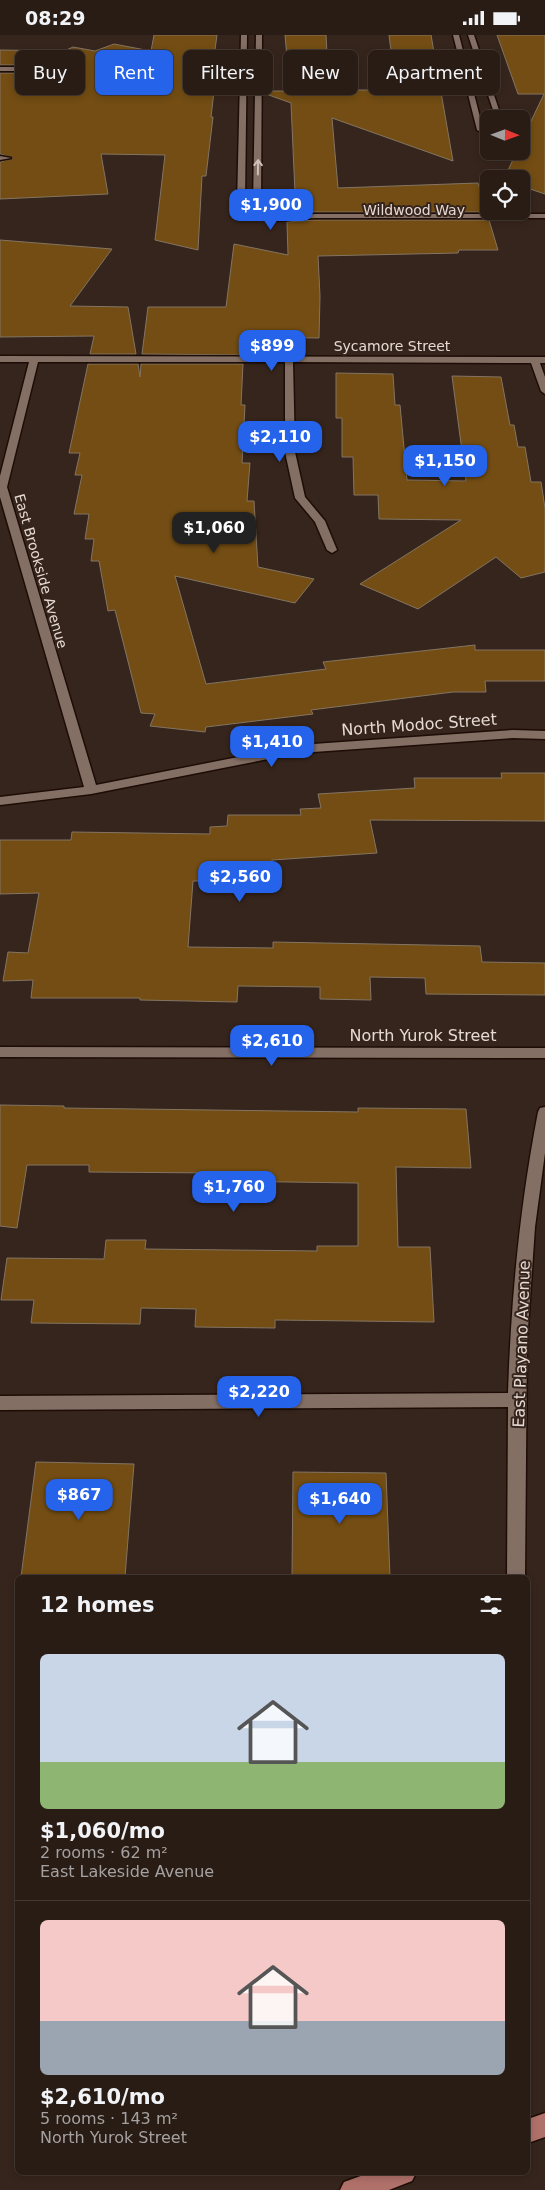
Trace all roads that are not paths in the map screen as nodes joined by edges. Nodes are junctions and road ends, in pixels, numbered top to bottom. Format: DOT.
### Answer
graph roads {
  1 [pos="244,35"];
  2 [pos="259,35"];
  3 [pos="457,37"];
  4 [pos="471,37"];
  5 [pos="0,69"];
  6 [pos="15,69"];
  7 [pos="474,101"];
  8 [pos="492,101"];
  9 [pos="496,110"];
  10 [pos="480,130"];
  11 [pos="248,211"];
  12 [pos="545,216"];
  13 [pos="530,217"];
  14 [pos="480,220"];
  15 [pos="519,220"];
  16 [pos="545,223"];
  17 [pos="0,359"];
  18 [pos="34,359"];
  19 [pos="289,360"];
  20 [pos="534,360"];
  21 [pos="545,360"];
  22 [pos="545,391"];
  23 [pos="332,550"];
  24 [pos="545,735"];
  25 [pos="91,790"];
  26 [pos="0,801"];
  27 [pos="0,1052"];
  28 [pos="545,1053"];
  29 [pos="545,1112"];
  30 [pos="517,1400"];
  31 [pos="0,1403"];
  32 [pos="516,1575"];
  33 [pos="545,2125"];
  34 [pos="530,2130"];
  35 [pos="398,2175"];
  36 [pos="352,2190"];
  1 -- 11 [label="street"];
  11 -- 2 [label="street, one-way"];
  3 -- 4 [label="street"];
  3 -- 7 [label="street"];
  4 -- 8 [label="street"];
  5 -- 6 [label="street"];
  7 -- 8 [label="street"];
  7 -- 10 [label="street"];
  8 -- 9 [label="street"];
  11 -- 14 [label="street, Wildwood Way"];
  12 -- 13 [label="street, Wildwood Way"];
  15 -- 16 [label="street, Wildwood Way"];
  17 -- 18 [label="street, Sycamore Street"];
  18 -- 19 [label="street, Sycamore Street"];
  18 -- 25 [label="street, East Brookside Avenue"];
  19 -- 20 [label="street, Sycamore Street"];
  19 -- 23 [label="street"];
  20 -- 21 [label="street, Sycamore Street"];
  20 -- 22 [label="street"];
  24 -- 25 [label="street, North Modoc Street"];
  25 -- 26 [label="street, North Modoc Street"];
  27 -- 28 [label="street, North Yurok Street"];
  29 -- 30 [label="street, East Playano Avenue"];
  30 -- 31 [label="street"];
  30 -- 32 [label="street, East Playano Avenue"];
  33 -- 34 [label="main road"];
  35 -- 36 [label="main road"];
}
